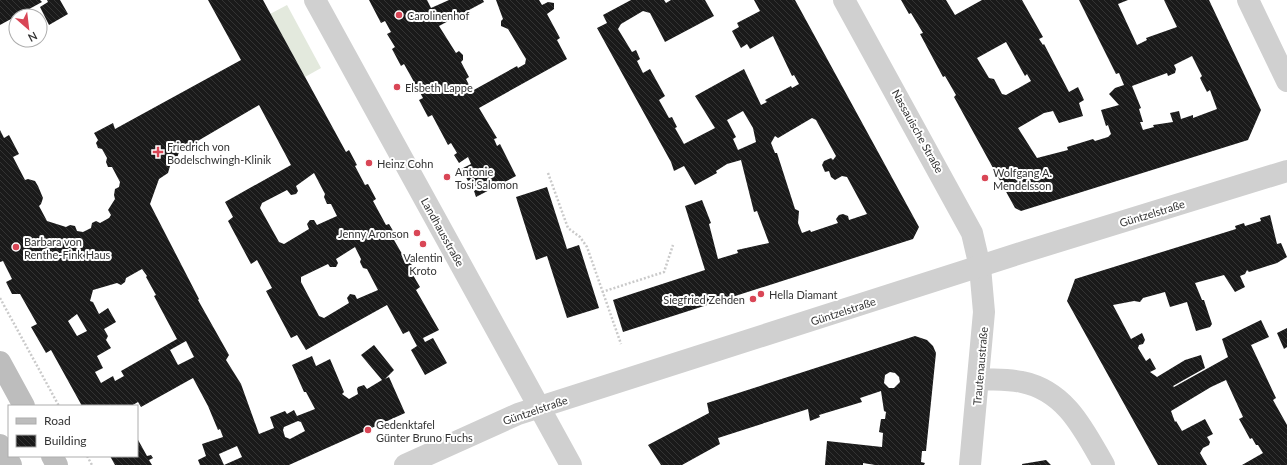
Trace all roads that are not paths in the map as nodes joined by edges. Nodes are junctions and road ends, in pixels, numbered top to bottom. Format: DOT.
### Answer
graph roads {
  1 [pos="315,0"];
  2 [pos="844,0"];
  3 [pos="1248,0"];
  4 [pos="1287,81"];
  5 [pos="1287,171"];
  6 [pos="980,267"];
  7 [pos="0,362"];
  8 [pos="979,379"];
  9 [pos="23,405"];
  10 [pos="539,408"];
  11 [pos="0,445"];
  12 [pos="11,465"];
  13 [pos="404,465"];
  14 [pos="571,465"];
  15 [pos="970,465"];
  16 [pos="1104,465"];
  1 -- 10 [label="street, Landhausstraße"];
  2 -- 6 [label="street, Nassauische Straße"];
  3 -- 4 [label="street"];
  5 -- 6 [label="street, Güntzelstraße"];
  6 -- 8 [label="street, Trautenaustraße"];
  6 -- 10 [label="street, Güntzelstraße"];
  7 -- 9 [label="main road"];
  8 -- 15 [label="street, Trautenaustraße"];
  8 -- 16 [label="street"];
  10 -- 13 [label="street, Güntzelstraße"];
  10 -- 14 [label="street, Landhausstraße"];
  11 -- 12 [label="main road"];
}
